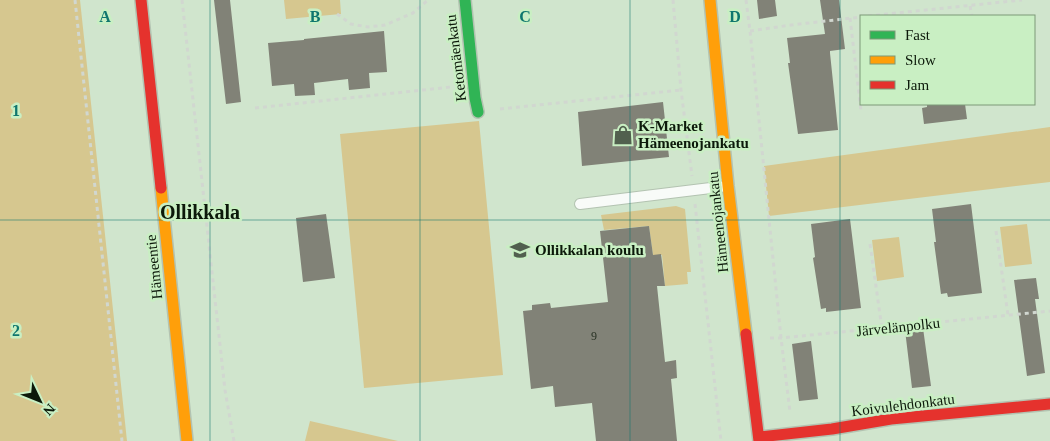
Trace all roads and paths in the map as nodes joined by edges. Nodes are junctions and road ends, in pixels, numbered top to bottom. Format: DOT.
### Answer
graph roads {
  1 [pos="75,0"];
  2 [pos="141,0"];
  3 [pos="182,0"];
  4 [pos="428,0"];
  5 [pos="465,0"];
  6 [pos="673,0"];
  7 [pos="710,0"];
  8 [pos="746,0"];
  9 [pos="1022,0"];
  10 [pos="970,6"];
  11 [pos="337,14"];
  12 [pos="878,15"];
  13 [pos="972,15"];
  14 [pos="860,17"];
  15 [pos="850,18"];
  16 [pos="750,31"];
  17 [pos="452,87"];
  18 [pos="681,90"];
  19 [pos="860,103"];
  20 [pos="860,105"];
  21 [pos="255,108"];
  22 [pos="861,111"];
  23 [pos="478,112"];
  24 [pos="728,186"];
  25 [pos="693,190"];
  26 [pos="580,204"];
  27 [pos="996,231"];
  28 [pos="870,244"];
  29 [pos="1050,311"];
  30 [pos="1008,315"];
  31 [pos="882,329"];
  32 [pos="781,338"];
  33 [pos="746,339"];
  34 [pos="1050,404"];
  35 [pos="792,433"];
  36 [pos="759,439"];
  37 [pos="122,441"];
  38 [pos="187,441"];
  39 [pos="234,441"];
  40 [pos="721,441"];
  1 -- 37 [label="path"];
  2 -- 38 [label="street, Hämeentie"];
  3 -- 39 [label="path"];
  4 -- 11 [label="path"];
  5 -- 23 [label="street, Ketomäenkatu"];
  6 -- 18 [label="path"];
  7 -- 24 [label="street, Hämeenojankatu"];
  8 -- 16 [label="path"];
  9 -- 10 [label="path"];
  10 -- 12 [label="path"];
  10 -- 13 [label="path"];
  14 -- 15 [label="path"];
  15 -- 16 [label="path"];
  15 -- 19 [label="path"];
  16 -- 32 [label="path"];
  17 -- 21 [label="path"];
  18 -- 23 [label="path"];
  18 -- 25 [label="path"];
  20 -- 22 [label="path"];
  24 -- 25 [label="lane"];
  24 -- 33 [label="street, Hämeenojankatu"];
  25 -- 26 [label="lane"];
  25 -- 40 [label="path"];
  27 -- 30 [label="path"];
  28 -- 31 [label="path"];
  29 -- 30 [label="path, Järvelänpolku"];
  30 -- 31 [label="path, Järvelänpolku"];
  31 -- 32 [label="path, Järvelänpolku"];
  32 -- 33 [label="path, Järvelänpolku"];
  32 -- 35 [label="path"];
  33 -- 36 [label="street, Hämeenojankatu"];
  34 -- 35 [label="street, Koivulehdonkatu"];
  35 -- 36 [label="street, Koivulehdonkatu"];
}
